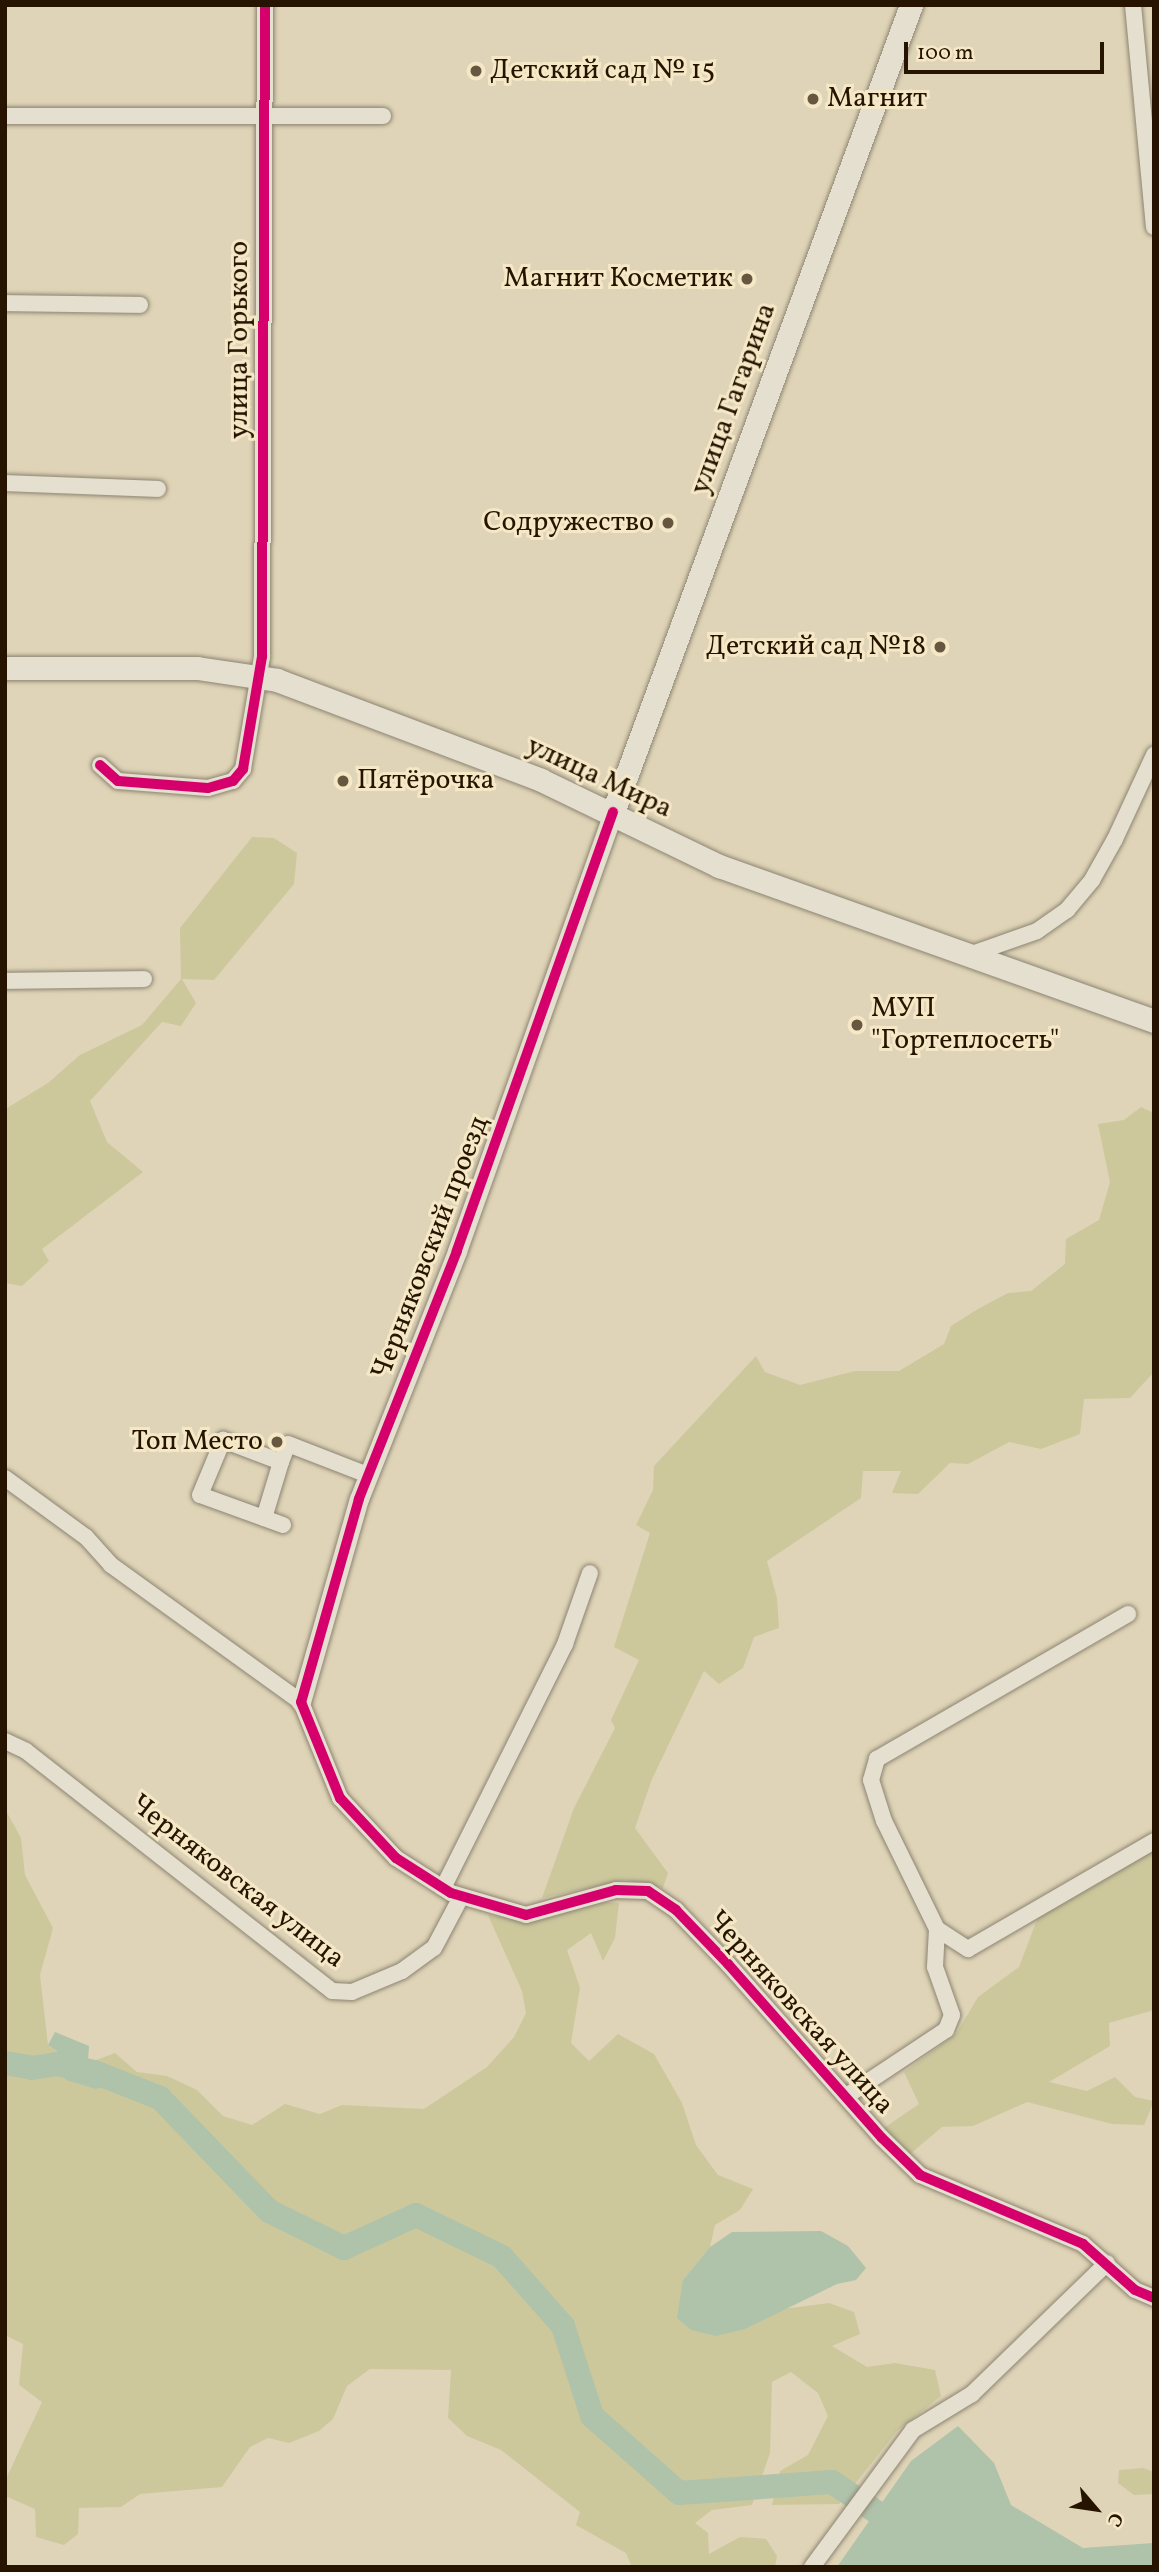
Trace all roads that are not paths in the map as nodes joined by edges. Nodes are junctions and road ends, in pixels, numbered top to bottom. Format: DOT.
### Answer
graph roads {
  1 [pos="265,5"];
  2 [pos="911,5"];
  3 [pos="1133,5"];
  4 [pos="265,115"];
  5 [pos="5,116"];
  6 [pos="383,116"];
  7 [pos="1154,227"];
  8 [pos="5,303"];
  9 [pos="140,304"];
  10 [pos="5,483"];
  11 [pos="158,489"];
  12 [pos="5,668"];
  13 [pos="258,674"];
  14 [pos="1154,755"];
  15 [pos="100,765"];
  16 [pos="613,813"];
  17 [pos="970,955"];
  18 [pos="144,979"];
  19 [pos="5,981"];
  20 [pos="1154,1021"];
  21 [pos="281,1462"];
  22 [pos="368,1475"];
  23 [pos="5,1478"];
  24 [pos="264,1518"];
  25 [pos="282,1525"];
  26 [pos="590,1573"];
  27 [pos="1128,1614"];
  28 [pos="301,1702"];
  29 [pos="5,1741"];
  30 [pos="1154,1841"];
  31 [pos="443,1888"];
  32 [pos="461,1897"];
  33 [pos="937,1929"];
  34 [pos="848,2095"];
  35 [pos="1107,2263"];
  36 [pos="1154,2298"];
  37 [pos="811,2567"];
  1 -- 4 [label="street, улица Горького"];
  2 -- 16 [label="main road, улица Гагарина"];
  3 -- 7 [label="street"];
  4 -- 5 [label="street"];
  4 -- 6 [label="street"];
  4 -- 13 [label="street, улица Горького"];
  8 -- 9 [label="street"];
  10 -- 11 [label="street"];
  12 -- 13 [label="main road, улица Мира"];
  13 -- 15 [label="street, улица Горького"];
  13 -- 16 [label="main road, улица Мира"];
  14 -- 17 [label="street"];
  16 -- 17 [label="main road, улица Мира"];
  16 -- 22 [label="street, Черняковский проезд"];
  17 -- 20 [label="main road, улица Мира"];
  18 -- 19 [label="street"];
  21 -- 22 [label="street"];
  21 -- 24 [label="street"];
  21 -- 24 [label="street"];
  22 -- 28 [label="street, Черняковский проезд"];
  23 -- 28 [label="street"];
  24 -- 25 [label="street"];
  26 -- 31 [label="street"];
  27 -- 33 [label="street"];
  28 -- 31 [label="street, Черняковская улица"];
  29 -- 32 [label="street, Черняковская улица"];
  30 -- 33 [label="street"];
  31 -- 32 [label="street, Черняковская улица"];
  32 -- 34 [label="street, Черняковская улица"];
  33 -- 34 [label="street"];
  34 -- 35 [label="street, Черняковская улица"];
  35 -- 36 [label="street, Черняковская улица"];
  35 -- 37 [label="street"];
}
